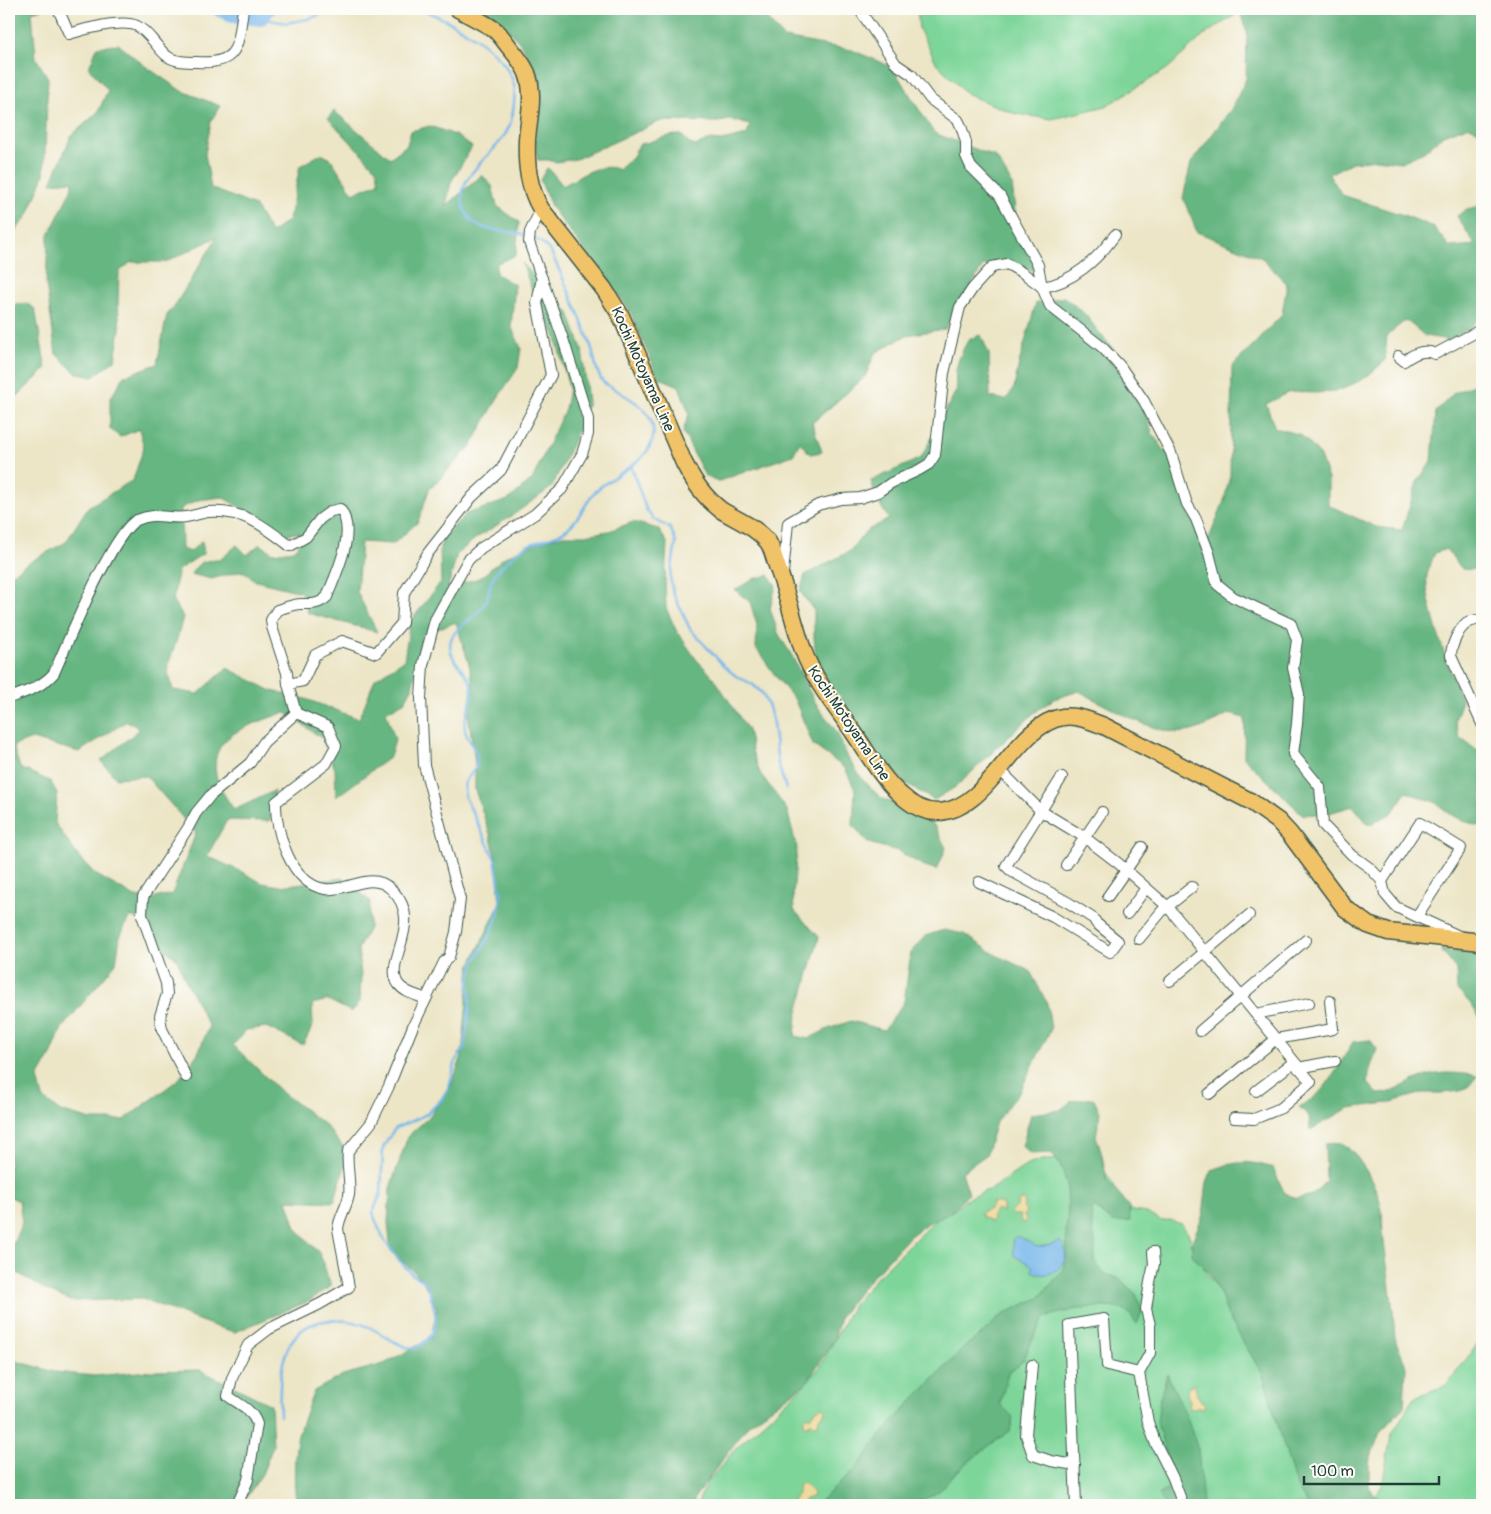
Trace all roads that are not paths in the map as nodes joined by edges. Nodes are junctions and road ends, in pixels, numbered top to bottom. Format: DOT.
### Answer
graph roads {
  1 [pos="243,9"];
  2 [pos="458,9"];
  3 [pos="860,9"];
  4 [pos="59,11"];
  5 [pos="541,209"];
  6 [pos="1115,235"];
  7 [pos="542,277"];
  8 [pos="1042,287"];
  9 [pos="1482,329"];
  10 [pos="1398,356"];
  11 [pos="782,579"];
  12 [pos="1482,619"];
  13 [pos="288,684"];
  14 [pos="9,698"];
  15 [pos="296,713"];
  16 [pos="1482,724"];
  17 [pos="999,769"];
  18 [pos="1062,777"];
  19 [pos="1041,811"];
  20 [pos="1102,812"];
  21 [pos="1084,838"];
  22 [pos="1142,847"];
  23 [pos="1066,865"];
  24 [pos="1126,869"];
  25 [pos="1382,881"];
  26 [pos="979,882"];
  27 [pos="1192,887"];
  28 [pos="1146,888"];
  29 [pos="1108,896"];
  30 [pos="1168,907"];
  31 [pos="1127,914"];
  32 [pos="1249,915"];
  33 [pos="1416,916"];
  34 [pos="1139,939"];
  35 [pos="1466,939"];
  36 [pos="1306,940"];
  37 [pos="1482,942"];
  38 [pos="1205,951"];
  39 [pos="1170,981"];
  40 [pos="1242,997"];
  41 [pos="426,999"];
  42 [pos="1330,1001"];
  43 [pos="1309,1003"];
  44 [pos="1256,1014"];
  45 [pos="1200,1031"];
  46 [pos="1276,1039"];
  47 [pos="1335,1061"];
  48 [pos="1296,1065"];
  49 [pos="186,1077"];
  50 [pos="1256,1091"];
  51 [pos="1209,1094"];
  52 [pos="1234,1118"];
  53 [pos="1153,1252"];
  54 [pos="1032,1365"];
  55 [pos="1139,1373"];
  56 [pos="1075,1466"];
  57 [pos="237,1505"];
  58 [pos="1076,1505"];
  59 [pos="1183,1505"];
  1 -- 4 [label="street"];
  2 -- 5 [label="main road, Kochi Motoyama Line"];
  3 -- 8 [label="street"];
  5 -- 7 [label="street"];
  5 -- 11 [label="main road, Kochi Motoyama Line"];
  6 -- 8 [label="street"];
  7 -- 13 [label="street"];
  7 -- 41 [label="street"];
  8 -- 11 [label="street"];
  8 -- 25 [label="street"];
  9 -- 10 [label="street"];
  11 -- 17 [label="main road, Kochi Motoyama Line"];
  12 -- 16 [label="street"];
  13 -- 14 [label="street"];
  13 -- 15 [label="street"];
  15 -- 41 [label="street"];
  15 -- 49 [label="street"];
  17 -- 19 [label="street"];
  17 -- 35 [label="main road, Kochi Motoyama Line"];
  18 -- 19 [label="street"];
  19 -- 21 [label="street"];
  19 -- 26 [label="street"];
  20 -- 21 [label="street"];
  21 -- 23 [label="street"];
  21 -- 24 [label="street"];
  22 -- 24 [label="street"];
  24 -- 28 [label="street"];
  24 -- 29 [label="street"];
  25 -- 33 [label="street"];
  25 -- 33 [label="street"];
  27 -- 30 [label="street"];
  28 -- 30 [label="street"];
  28 -- 31 [label="street"];
  30 -- 34 [label="street"];
  30 -- 38 [label="street"];
  32 -- 38 [label="street"];
  33 -- 35 [label="street"];
  35 -- 37 [label="main road, Kochi Motoyama Line"];
  36 -- 40 [label="street"];
  38 -- 39 [label="street"];
  38 -- 40 [label="street"];
  40 -- 44 [label="street"];
  40 -- 45 [label="street"];
  41 -- 57 [label="street"];
  42 -- 46 [label="street"];
  43 -- 44 [label="street"];
  44 -- 46 [label="street"];
  46 -- 48 [label="street"];
  46 -- 51 [label="street"];
  47 -- 48 [label="street"];
  48 -- 50 [label="street"];
  48 -- 52 [label="street"];
  53 -- 55 [label="street"];
  54 -- 56 [label="street"];
  55 -- 56 [label="street"];
  55 -- 59 [label="street"];
  56 -- 58 [label="street"];
}
